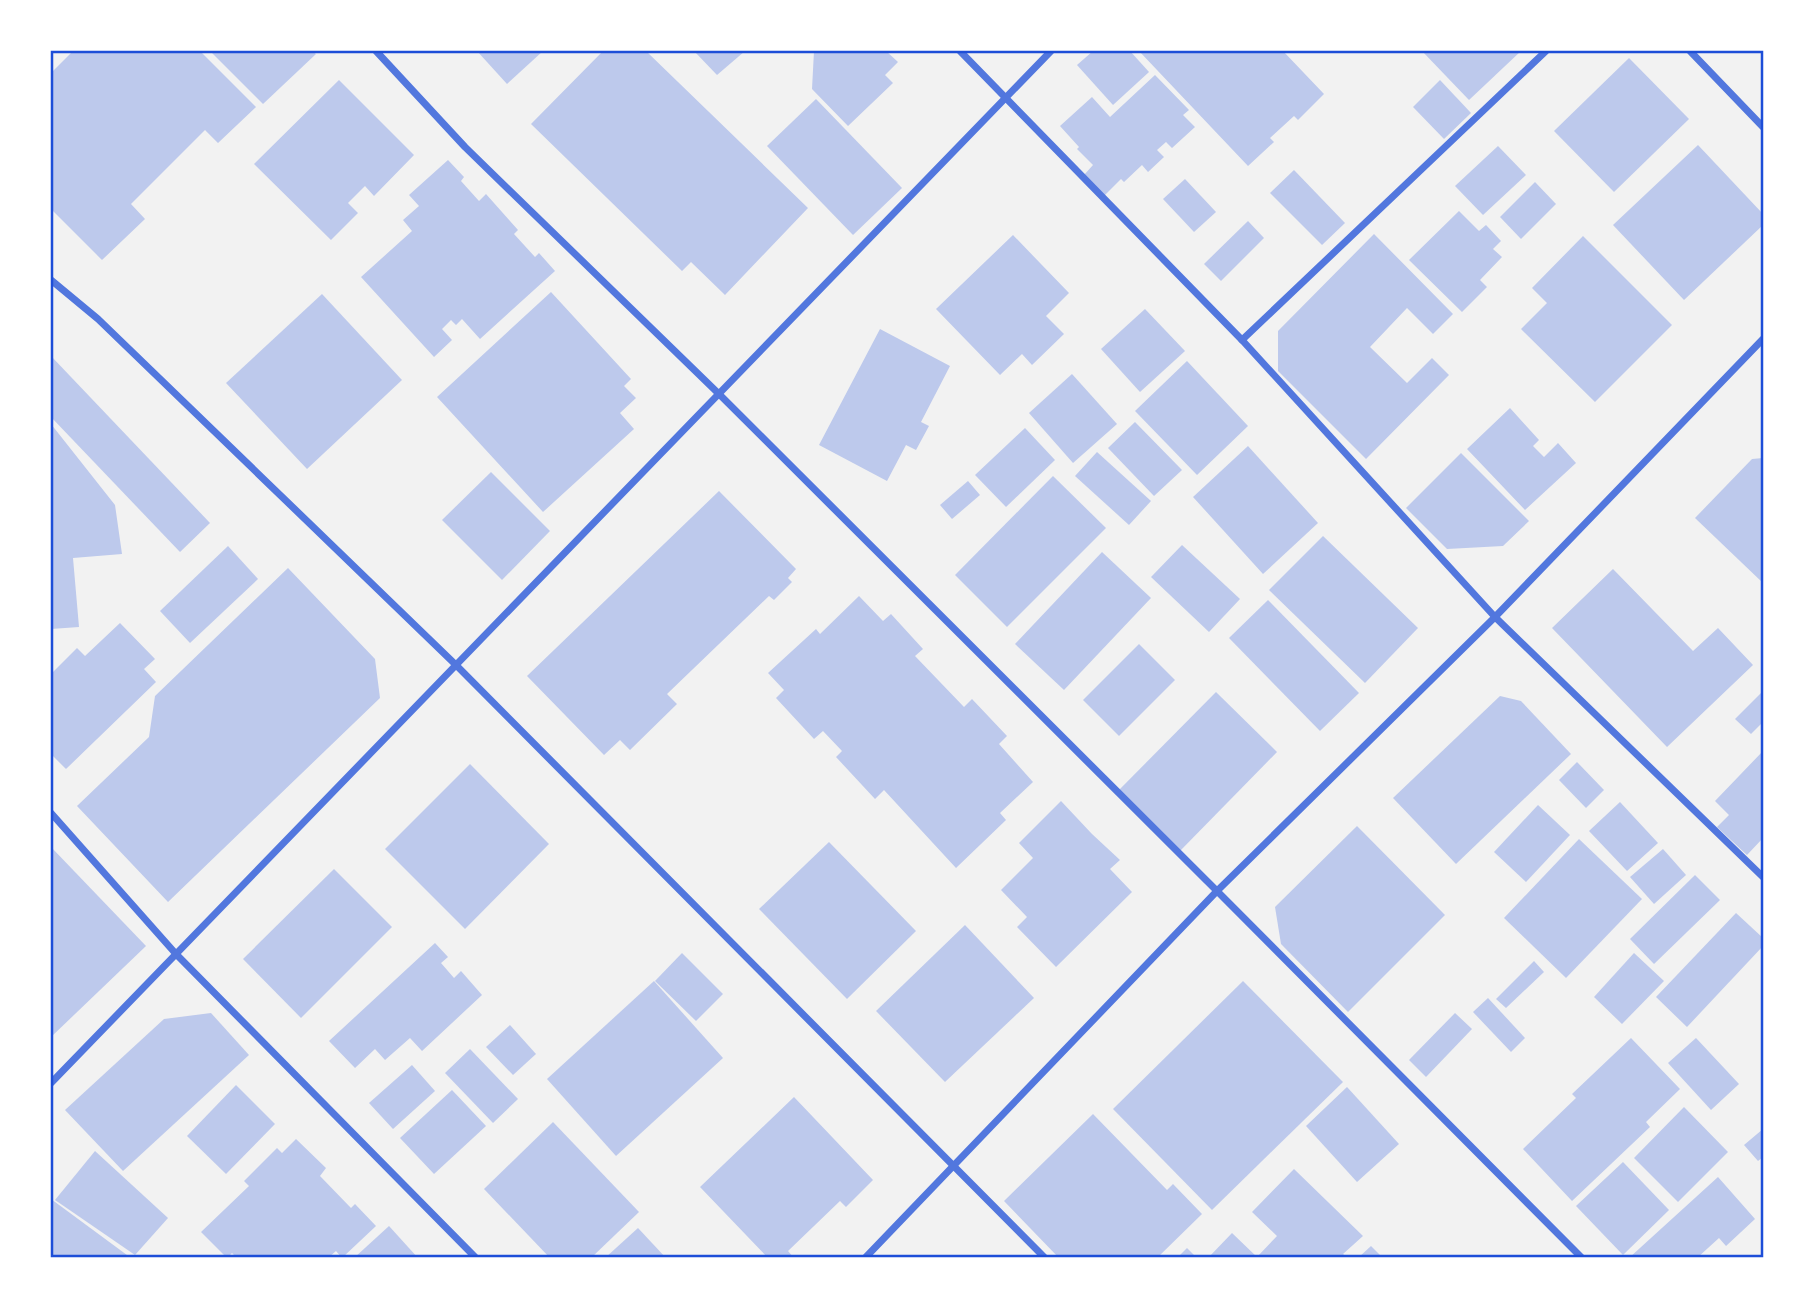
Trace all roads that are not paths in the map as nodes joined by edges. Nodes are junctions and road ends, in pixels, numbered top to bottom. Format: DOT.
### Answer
graph roads {
  1 [pos="376,51"];
  2 [pos="960,51"];
  3 [pos="1051,51"];
  4 [pos="1545,51"];
  5 [pos="1690,51"];
  6 [pos="1005,98"];
  7 [pos="1763,127"];
  8 [pos="51,280"];
  9 [pos="1763,339"];
  10 [pos="1242,340"];
  11 [pos="719,394"];
  12 [pos="1495,617"];
  13 [pos="456,665"];
  14 [pos="51,813"];
  15 [pos="1763,877"];
  16 [pos="1217,891"];
  17 [pos="176,954"];
  18 [pos="51,1083"];
  19 [pos="953,1166"];
  20 [pos="476,1258"];
  21 [pos="865,1258"];
  22 [pos="1045,1258"];
  23 [pos="1582,1258"];
  1 -- 11 [label="street"];
  2 -- 6 [label="street"];
  3 -- 6 [label="street"];
  4 -- 10 [label="street"];
  5 -- 7 [label="street"];
  6 -- 10 [label="street"];
  6 -- 11 [label="street"];
  8 -- 13 [label="street"];
  9 -- 12 [label="street"];
  10 -- 12 [label="street"];
  11 -- 13 [label="street"];
  11 -- 16 [label="street"];
  12 -- 15 [label="street"];
  12 -- 16 [label="street"];
  13 -- 17 [label="street"];
  13 -- 19 [label="street"];
  14 -- 17 [label="street"];
  16 -- 19 [label="street"];
  16 -- 23 [label="street"];
  17 -- 18 [label="street"];
  17 -- 20 [label="street"];
  19 -- 21 [label="street"];
  19 -- 22 [label="street"];
}
